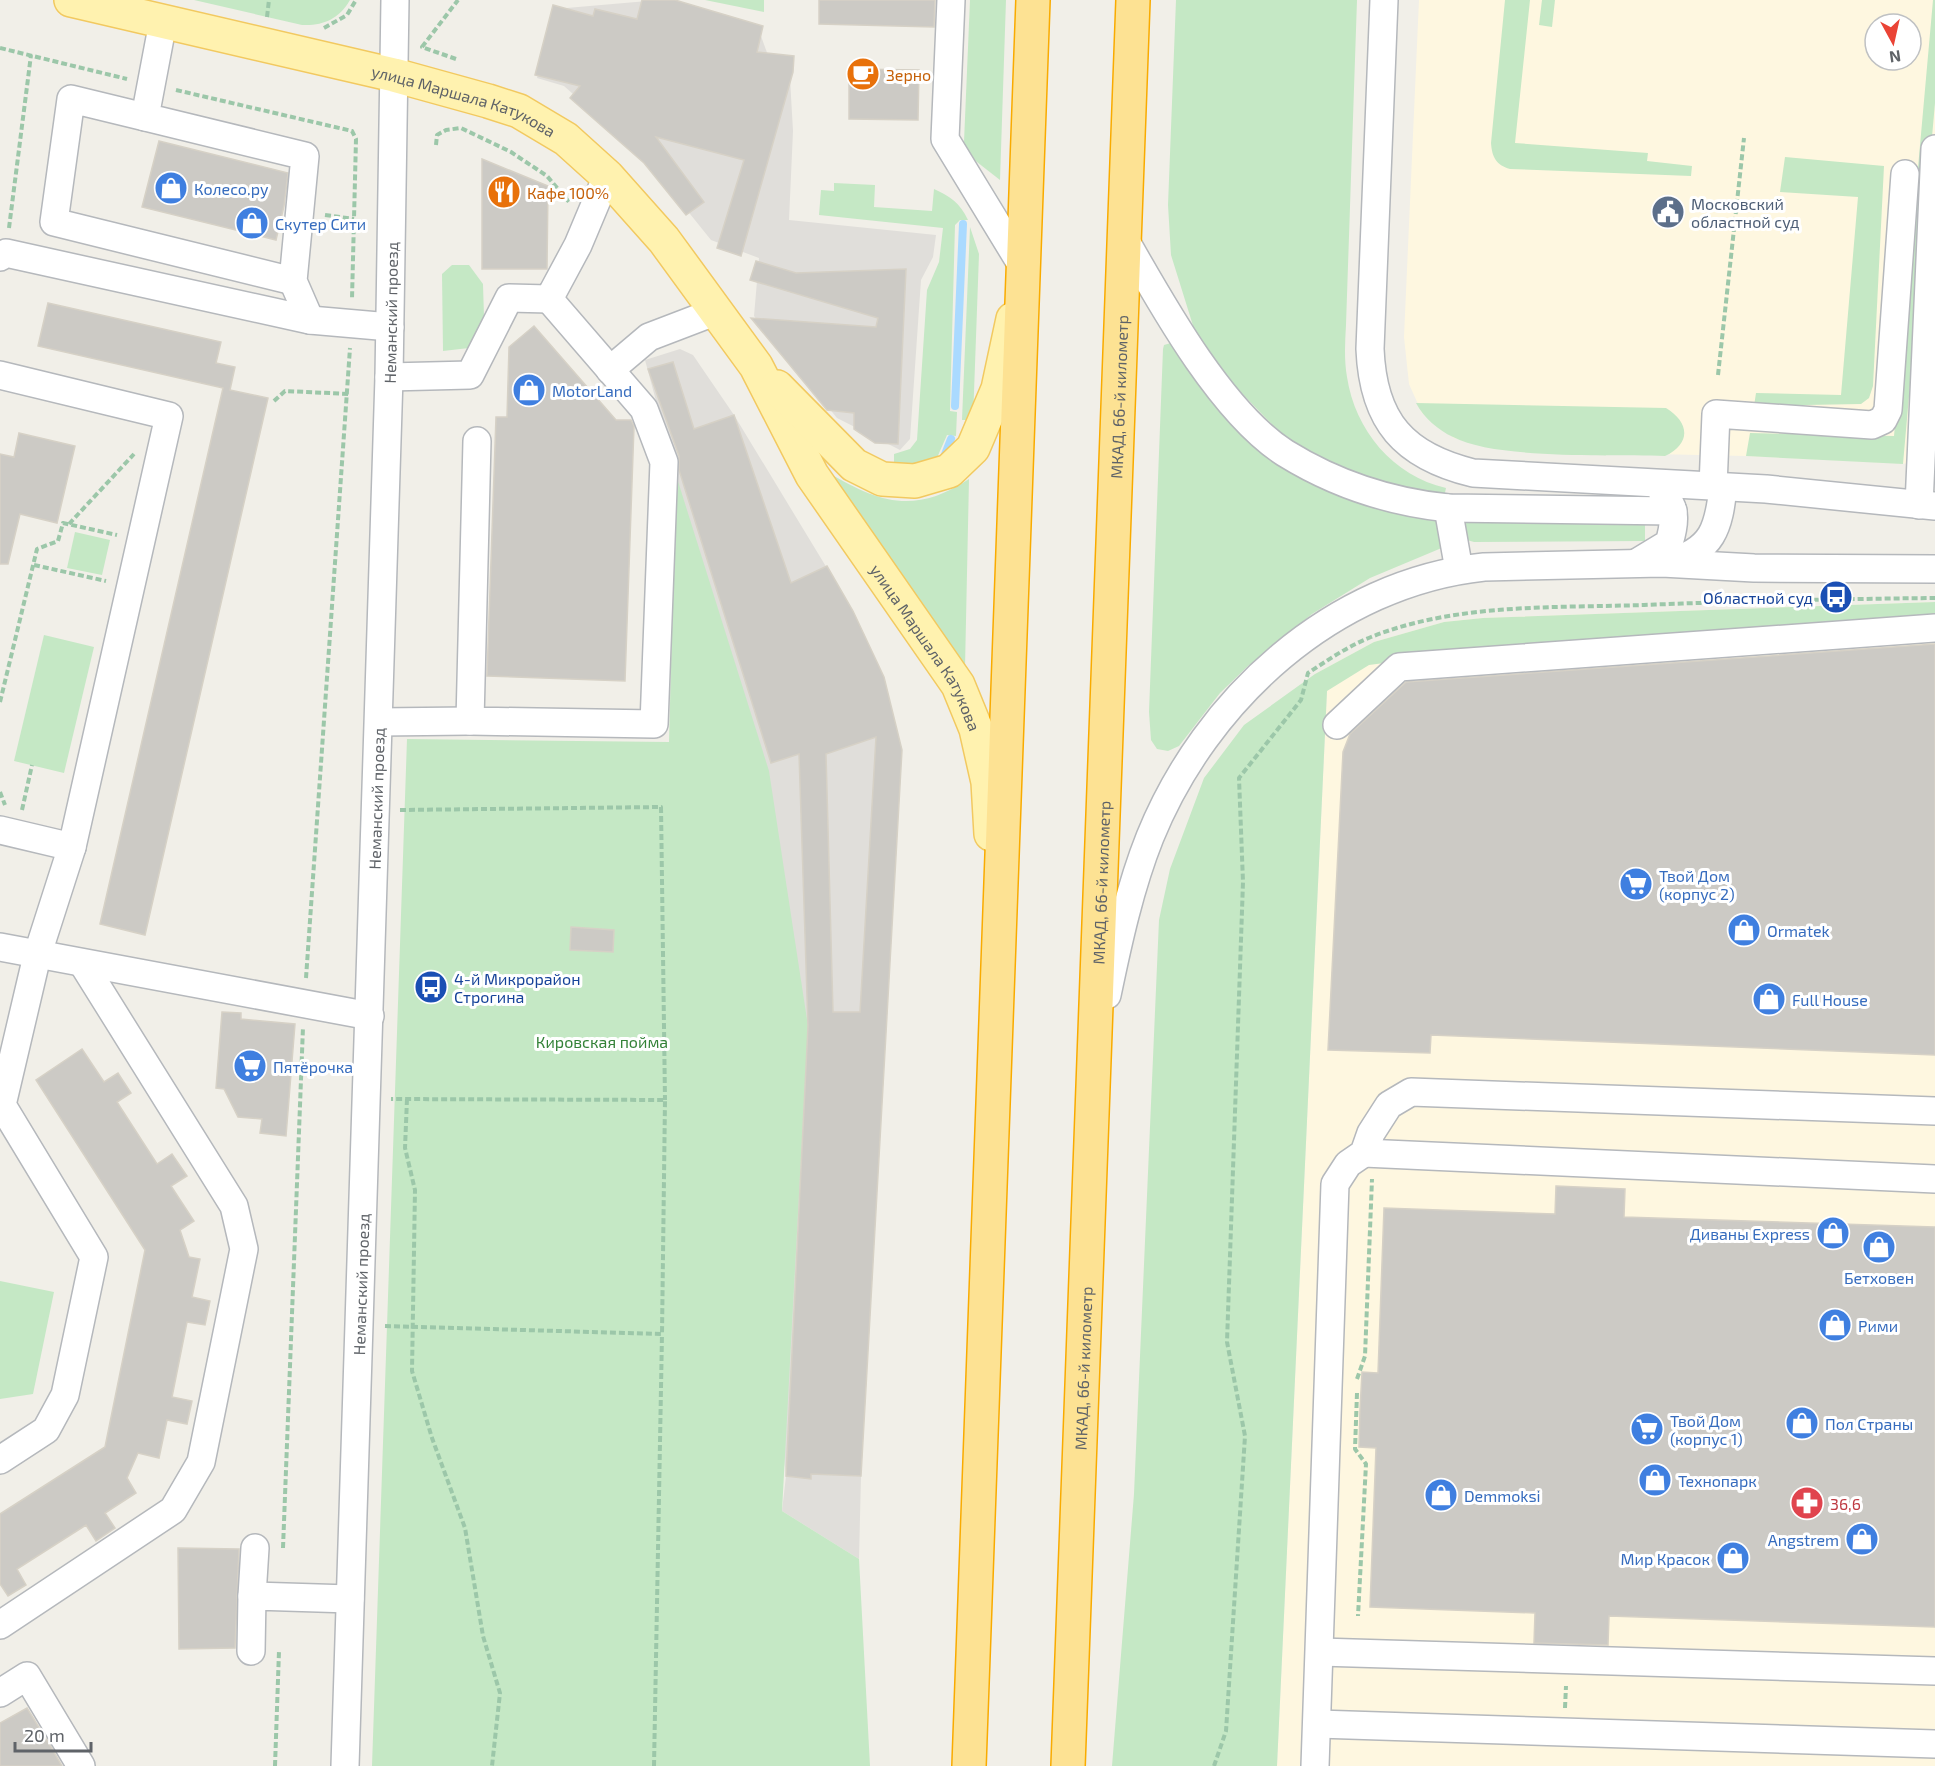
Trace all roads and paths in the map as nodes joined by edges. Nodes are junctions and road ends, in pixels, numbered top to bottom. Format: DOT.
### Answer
graph roads {
  1 [pos="71,0"];
  2 [pos="356,0"];
  3 [pos="395,0"];
  4 [pos="458,0"];
  5 [pos="951,0"];
  6 [pos="1033,0"];
  7 [pos="1133,0"];
  8 [pos="1138,0"];
  9 [pos="1384,0"];
  10 [pos="347,15"];
  11 [pos="163,22"];
  12 [pos="0,48"];
  13 [pos="31,55"];
  14 [pos="1131,56"];
  15 [pos="456,58"];
  16 [pos="394,75"];
  17 [pos="151,85"];
  18 [pos="145,117"];
  19 [pos="1744,138"];
  20 [pos="436,145"];
  21 [pos="1935,149"];
  22 [pos="1905,174"];
  23 [pos="608,176"];
  24 [pos="587,223"];
  25 [pos="1124,238"];
  26 [pos="2,262"];
  27 [pos="1023,267"];
  28 [pos="293,281"];
  29 [pos="549,299"];
  30 [pos="717,311"];
  31 [pos="310,320"];
  32 [pos="351,326"];
  33 [pos="390,327"];
  34 [pos="756,366"];
  35 [pos="610,370"];
  36 [pos="0,375"];
  37 [pos="1718,375"];
  38 [pos="389,376"];
  39 [pos="349,394"];
  40 [pos="274,400"];
  41 [pos="477,441"];
  42 [pos="138,449"];
  43 [pos="1638,482"];
  44 [pos="1718,486"];
  45 [pos="1927,506"];
  46 [pos="1448,508"];
  47 [pos="1673,511"];
  48 [pos="69,524"];
  49 [pos="141,540"];
  50 [pos="1635,563"];
  51 [pos="1662,563"];
  52 [pos="34,564"];
  53 [pos="1935,568"];
  54 [pos="1459,570"];
  55 [pos="130,586"];
  56 [pos="1935,598"];
  57 [pos="1935,628"];
  58 [pos="0,702"];
  59 [pos="470,721"];
  60 [pos="379,722"];
  61 [pos="1338,726"];
  62 [pos="32,765"];
  63 [pos="376,810"];
  64 [pos="9,832"];
  65 [pos="72,847"];
  66 [pos="0,948"];
  67 [pos="37,956"];
  68 [pos="998,960"];
  69 [pos="83,964"];
  70 [pos="304,1004"];
  71 [pos="370,1016"];
  72 [pos="1094,1064"];
  73 [pos="366,1099"];
  74 [pos="407,1099"];
  75 [pos="665,1100"];
  76 [pos="1935,1111"];
  77 [pos="1368,1161"];
  78 [pos="1935,1179"];
  79 [pos="357,1325"];
  80 [pos="412,1327"];
  81 [pos="662,1334"];
  82 [pos="0,1460"];
  83 [pos="255,1548"];
  84 [pos="252,1596"];
  85 [pos="281,1596"];
  86 [pos="350,1599"];
  87 [pos="1358,1616"];
  88 [pos="0,1625"];
  89 [pos="280,1641"];
  90 [pos="251,1651"];
  91 [pos="1320,1652"];
  92 [pos="1935,1671"];
  93 [pos="0,1693"];
  94 [pos="1318,1724"];
  95 [pos="1935,1744"];
  96 [pos="81,1766"];
  97 [pos="275,1766"];
  98 [pos="345,1766"];
  99 [pos="492,1766"];
  100 [pos="654,1766"];
  101 [pos="969,1766"];
  102 [pos="1068,1766"];
  103 [pos="1214,1766"];
  104 [pos="1315,1766"];
  1 -- 11 [label="main road, улица Маршала Катукова"];
  2 -- 10 [label="path"];
  3 -- 16 [label="street, Неманский проезд"];
  4 -- 15 [label="path"];
  5 -- 27 [label="street"];
  6 -- 27 [label="highway"];
  7 -- 14 [label="highway, МКАД, 66-й километр"];
  8 -- 14 [label="street"];
  9 -- 43 [label="street"];
  11 -- 16 [label="main road, улица Маршала Катукова"];
  11 -- 17 [label="street"];
  12 -- 13 [label="path"];
  13 -- 17 [label="path"];
  13 -- 26 [label="path"];
  14 -- 25 [label="highway, МКАД, 66-й километр"];
  16 -- 23 [label="main road, улица Маршала Катукова"];
  16 -- 33 [label="street, Неманский проезд"];
  17 -- 18 [label="street"];
  17 -- 32 [label="path"];
  18 -- 28 [label="street"];
  18 -- 28 [label="street"];
  19 -- 37 [label="path"];
  20 -- 24 [label="path"];
  21 -- 45 [label="street"];
  22 -- 44 [label="street"];
  23 -- 24 [label="street"];
  23 -- 30 [label="main road, улица Маршала Катукова"];
  24 -- 29 [label="street"];
  25 -- 46 [label="street"];
  25 -- 72 [label="highway, МКАД, 66-й километр"];
  26 -- 31 [label="street"];
  27 -- 34 [label="main road, улица Маршала Катукова"];
  27 -- 68 [label="highway"];
  28 -- 31 [label="street"];
  29 -- 35 [label="street"];
  29 -- 38 [label="street"];
  30 -- 34 [label="main road, улица Маршала Катукова"];
  30 -- 35 [label="street"];
  31 -- 32 [label="street"];
  32 -- 33 [label="street"];
  32 -- 39 [label="path"];
  33 -- 38 [label="street, Неманский проезд"];
  34 -- 68 [label="main road, улица Маршала Катукова"];
  35 -- 59 [label="street"];
  36 -- 49 [label="street"];
  38 -- 60 [label="street, Неманский проезд"];
  39 -- 40 [label="path"];
  39 -- 70 [label="path"];
  41 -- 59 [label="street"];
  42 -- 48 [label="path"];
  43 -- 44 [label="street"];
  43 -- 47 [label="street"];
  44 -- 45 [label="street"];
  44 -- 51 [label="street"];
  46 -- 47 [label="street"];
  46 -- 54 [label="street"];
  47 -- 50 [label="street"];
  48 -- 49 [label="path"];
  48 -- 52 [label="path"];
  49 -- 55 [label="street"];
  50 -- 51 [label="street"];
  50 -- 54 [label="street"];
  51 -- 53 [label="street"];
  52 -- 55 [label="path"];
  52 -- 58 [label="path"];
  54 -- 72 [label="street"];
  55 -- 65 [label="street"];
  56 -- 103 [label="path"];
  57 -- 61 [label="street"];
  59 -- 60 [label="street"];
  60 -- 63 [label="street, Неманский проезд"];
  62 -- 64 [label="path"];
  63 -- 71 [label="street, Неманский проезд"];
  63 -- 75 [label="path"];
  64 -- 65 [label="street"];
  65 -- 67 [label="street"];
  66 -- 67 [label="street"];
  67 -- 69 [label="street"];
  67 -- 82 [label="street"];
  68 -- 101 [label="highway"];
  69 -- 70 [label="street"];
  69 -- 88 [label="street"];
  70 -- 71 [label="street"];
  70 -- 85 [label="path"];
  71 -- 73 [label="street, Неманский проезд"];
  72 -- 102 [label="highway, МКАД, 66-й километр"];
  73 -- 74 [label="path"];
  73 -- 79 [label="street, Неманский проезд"];
  74 -- 75 [label="path"];
  74 -- 80 [label="path"];
  75 -- 81 [label="path"];
  76 -- 77 [label="street"];
  77 -- 78 [label="street"];
  77 -- 87 [label="path"];
  77 -- 91 [label="street"];
  79 -- 80 [label="path"];
  79 -- 86 [label="street, Неманский проезд"];
  80 -- 81 [label="path"];
  80 -- 99 [label="path"];
  81 -- 100 [label="path"];
  83 -- 84 [label="street"];
  84 -- 85 [label="street"];
  84 -- 90 [label="street"];
  85 -- 86 [label="street"];
  86 -- 98 [label="street, Неманский проезд"];
  89 -- 97 [label="path"];
  91 -- 92 [label="street"];
  91 -- 94 [label="street"];
  93 -- 96 [label="street"];
  94 -- 95 [label="street"];
  94 -- 104 [label="street"];
}
